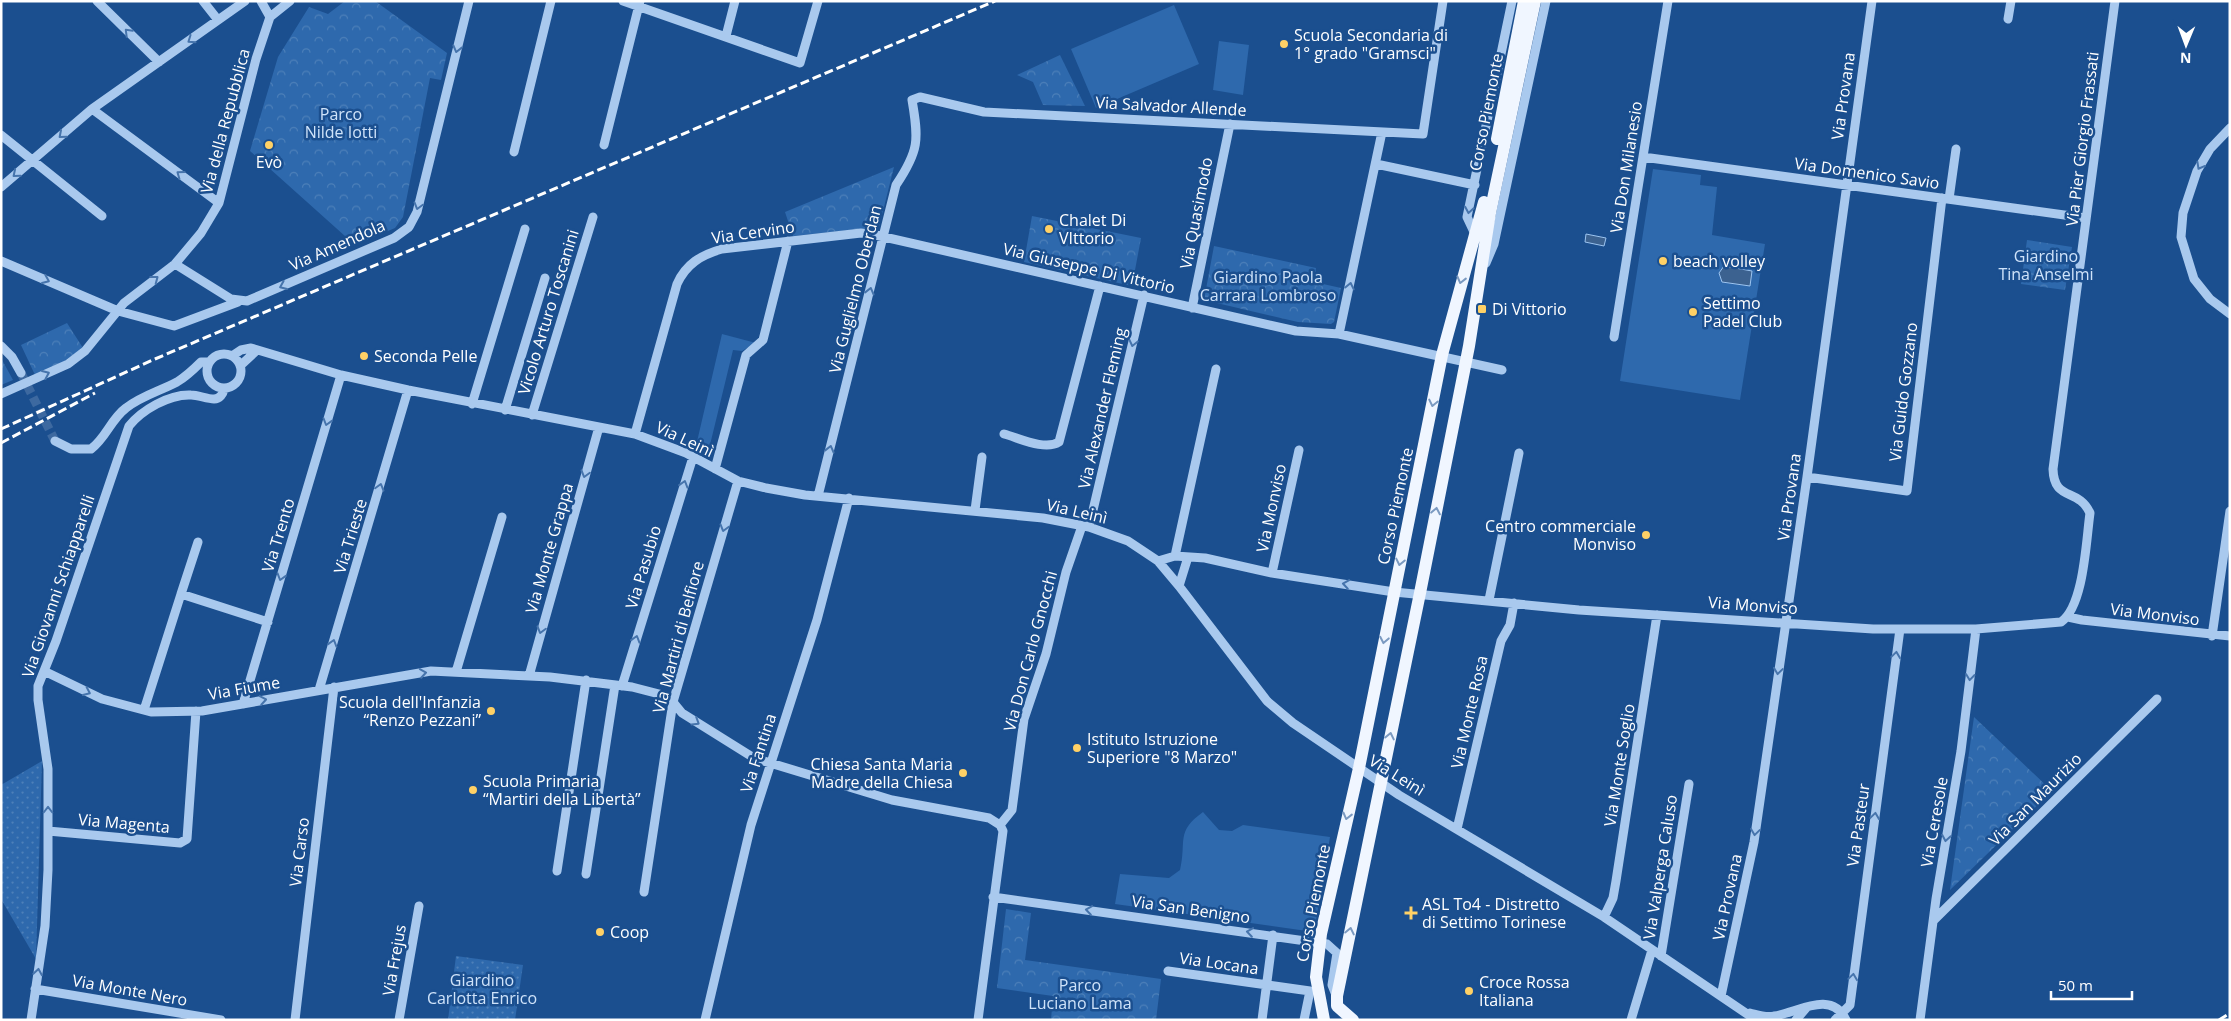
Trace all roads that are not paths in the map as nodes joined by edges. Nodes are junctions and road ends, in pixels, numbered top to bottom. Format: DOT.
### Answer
graph roads {
  1 [pos="98,1"];
  2 [pos="204,1"];
  3 [pos="245,1"];
  4 [pos="261,1"];
  5 [pos="290,1"];
  6 [pos="469,1"];
  7 [pos="551,1"];
  8 [pos="623,1"];
  9 [pos="735,1"];
  10 [pos="818,1"];
  11 [pos="1443,1"];
  12 [pos="1512,1"];
  13 [pos="1524,1"];
  14 [pos="1534,1"];
  15 [pos="1546,1"];
  16 [pos="1668,1"];
  17 [pos="1872,1"];
  18 [pos="2011,1"];
  19 [pos="2115,1"];
  20 [pos="639,4"];
  21 [pos="270,17"];
  22 [pos="2008,19"];
  23 [pos="218,20"];
  24 [pos="726,36"];
  25 [pos="159,62"];
  26 [pos="920,97"];
  27 [pos="92,109"];
  28 [pos="1230,124"];
  29 [pos="2230,128"];
  30 [pos="1382,132"];
  31 [pos="1,135"];
  32 [pos="604,144"];
  33 [pos="1956,149"];
  34 [pos="514,152"];
  35 [pos="1643,157"];
  36 [pos="32,162"];
  37 [pos="1376,164"];
  38 [pos="1475,185"];
  39 [pos="1846,185"];
  40 [pos="1,187"];
  41 [pos="1945,199"];
  42 [pos="220,203"];
  43 [pos="102,216"];
  44 [pos="593,217"];
  45 [pos="2086,218"];
  46 [pos="525,229"];
  47 [pos="1475,234"];
  48 [pos="883,237"];
  49 [pos="788,241"];
  50 [pos="1,261"];
  51 [pos="175,264"];
  52 [pos="545,278"];
  53 [pos="1479,280"];
  54 [pos="1100,286"];
  55 [pos="1144,295"];
  56 [pos="238,302"];
  57 [pos="1192,308"];
  58 [pos="118,311"];
  59 [pos="2230,314"];
  60 [pos="1339,334"];
  61 [pos="1614,337"];
  62 [pos="1,346"];
  63 [pos="256,351"];
  64 [pos="1442,355"];
  65 [pos="232,356"];
  66 [pos="1466,360"];
  67 [pos="210,362"];
  68 [pos="241,365"];
  69 [pos="1216,369"];
  70 [pos="1502,370"];
  71 [pos="194,371"];
  72 [pos="22,373"];
  73 [pos="341,375"];
  74 [pos="210,379"];
  75 [pos="224,389"];
  76 [pos="408,390"];
  77 [pos="1,394"];
  78 [pos="202,397"];
  79 [pos="472,404"];
  80 [pos="506,410"];
  81 [pos="532,415"];
  82 [pos="599,427"];
  83 [pos="635,434"];
  84 [pos="1004,434"];
  85 [pos="55,441"];
  86 [pos="1299,450"];
  87 [pos="1519,453"];
  88 [pos="693,456"];
  89 [pos="982,457"];
  90 [pos="715,469"];
  91 [pos="1808,476"];
  92 [pos="738,481"];
  93 [pos="818,496"];
  94 [pos="849,498"];
  95 [pos="975,510"];
  96 [pos="2230,511"];
  97 [pos="502,517"];
  98 [pos="1085,527"];
  99 [pos="198,542"];
  100 [pos="1175,556"];
  101 [pos="1188,556"];
  102 [pos="1158,561"];
  103 [pos="1272,573"];
  104 [pos="1180,586"];
  105 [pos="1394,592"];
  106 [pos="1420,593"];
  107 [pos="181,594"];
  108 [pos="1490,600"];
  109 [pos="1514,603"];
  110 [pos="1657,614"];
  111 [pos="2068,617"];
  112 [pos="268,622"];
  113 [pos="1785,622"];
  114 [pos="1976,628"];
  115 [pos="1900,629"];
  116 [pos="2212,636"];
  117 [pos="2230,636"];
  118 [pos="44,671"];
  119 [pos="456,672"];
  120 [pos="529,676"];
  121 [pos="586,680"];
  122 [pos="618,685"];
  123 [pos="334,687"];
  124 [pos="319,690"];
  125 [pos="2157,699"];
  126 [pos="673,702"];
  127 [pos="243,704"];
  128 [pos="144,710"];
  129 [pos="196,711"];
  130 [pos="770,763"];
  131 [pos="1359,768"];
  132 [pos="1381,784"];
  133 [pos="1689,784"];
  134 [pos="1000,825"];
  135 [pos="1457,829"];
  136 [pos="48,831"];
  137 [pos="557,872"];
  138 [pos="586,874"];
  139 [pos="644,892"];
  140 [pos="993,897"];
  141 [pos="419,906"];
  142 [pos="1604,917"];
  143 [pos="1934,920"];
  144 [pos="1273,935"];
  145 [pos="1320,942"];
  146 [pos="1652,950"];
  147 [pos="1661,956"];
  148 [pos="1168,971"];
  149 [pos="1266,985"];
  150 [pos="35,989"];
  151 [pos="1337,996"];
  152 [pos="1721,996"];
  153 [pos="1808,1006"];
  154 [pos="1746,1012"];
  155 [pos="156,1015"];
  156 [pos="1845,1017"];
  157 [pos="31,1020"];
  158 [pos="221,1020"];
  159 [pos="295,1020"];
  160 [pos="399,1020"];
  161 [pos="705,1020"];
  162 [pos="978,1020"];
  163 [pos="1262,1020"];
  164 [pos="1304,1020"];
  165 [pos="1324,1020"];
  166 [pos="1353,1020"];
  167 [pos="1630,1020"];
  168 [pos="1756,1020"];
  169 [pos="1796,1020"];
  170 [pos="1835,1020"];
  171 [pos="1920,1020"];
  25 -- 1 [label="street, one-way"];
  2 -- 23 [label="street"];
  3 -- 23 [label="street"];
  4 -- 21 [label="street"];
  5 -- 21 [label="street"];
  6 -- 56 [label="street, Via Amendola, one-way"];
  7 -- 34 [label="street"];
  8 -- 20 [label="street"];
  9 -- 24 [label="street"];
  10 -- 24 [label="street"];
  11 -- 30 [label="street, Via Salvador Allende"];
  12 -- 38 [label="street"];
  13 -- 47 [label="main road, Corso Piemonte"];
  14 -- 53 [label="main road, Corso Piemonte"];
  15 -- 53 [label="street, Corso Piemonte"];
  16 -- 35 [label="street, Via Don Milanesio"];
  17 -- 39 [label="street, Via Provana"];
  18 -- 22 [label="street"];
  19 -- 45 [label="street, Via Pier Giorgio Frassati"];
  20 -- 24 [label="street"];
  20 -- 32 [label="street"];
  21 -- 42 [label="street, Via della Repubblica"];
  23 -- 25 [label="street, one-way"];
  25 -- 27 [label="street"];
  26 -- 28 [label="street, Via Salvador Allende"];
  26 -- 48 [label="street, Via Guglielmo Oberdan"];
  27 -- 36 [label="street, one-way"];
  42 -- 27 [label="street, one-way"];
  28 -- 30 [label="street, Via Salvador Allende"];
  28 -- 57 [label="street, Via Quasimodo"];
  29 -- 59 [label="street, one-way"];
  30 -- 37 [label="street"];
  31 -- 36 [label="street"];
  33 -- 41 [label="street"];
  35 -- 39 [label="street, Via Domenico Savio"];
  35 -- 61 [label="street, Via Don Milanesio"];
  36 -- 40 [label="street, one-way"];
  36 -- 43 [label="street"];
  37 -- 38 [label="street"];
  60 -- 37 [label="street, one-way"];
  38 -- 47 [label="street, one-way"];
  39 -- 41 [label="street, Via Domenico Savio"];
  39 -- 91 [label="street, Via Provana"];
  41 -- 45 [label="street, Via Domenico Savio"];
  41 -- 91 [label="street, Via Guido Gozzano"];
  42 -- 51 [label="street, Via della Repubblica"];
  44 -- 81 [label="street, Vicolo Arturo Toscanini"];
  45 -- 111 [label="street, Via Pier Giorgio Frassati"];
  46 -- 79 [label="street"];
  47 -- 64 [label="main road, Corso Piemonte, one-way"];
  48 -- 49 [label="street, Via Cervino"];
  48 -- 54 [label="street, Via Giuseppe Di Vittorio"];
  93 -- 48 [label="street, Via Guglielmo Oberdan, one-way"];
  49 -- 83 [label="street, Via Cervino"];
  49 -- 90 [label="street"];
  50 -- 58 [label="street, Via Amendola, one-way"];
  51 -- 56 [label="street"];
  58 -- 51 [label="street, Via della Repubblica, one-way"];
  52 -- 80 [label="street"];
  53 -- 66 [label="main road, Corso Piemonte"];
  54 -- 55 [label="street, Via Giuseppe Di Vittorio"];
  54 -- 84 [label="street"];
  55 -- 57 [label="street, Via Giuseppe Di Vittorio"];
  55 -- 98 [label="street, Via Alexander Fleming, one-way"];
  56 -- 58 [label="street, Via Amendola"];
  57 -- 60 [label="street, Via Giuseppe Di Vittorio"];
  77 -- 58 [label="street, Via della Repubblica, one-way"];
  60 -- 64 [label="street, Via Giuseppe Di Vittorio"];
  62 -- 72 [label="street"];
  63 -- 65 [label="street, Via Leinì"];
  63 -- 68 [label="street"];
  63 -- 73 [label="street, Via Leinì"];
  64 -- 66 [label="street, Via Giuseppe Di Vittorio"];
  64 -- 105 [label="main road, Corso Piemonte, one-way"];
  65 -- 67 [label="street"];
  65 -- 68 [label="street"];
  66 -- 70 [label="street, Via Giuseppe Di Vittorio"];
  106 -- 66 [label="main road, Corso Piemonte, one-way"];
  67 -- 71 [label="street"];
  67 -- 74 [label="street"];
  68 -- 75 [label="street"];
  69 -- 100 [label="street"];
  71 -- 74 [label="street"];
  71 -- 85 [label="street"];
  73 -- 76 [label="street, Via Leinì"];
  73 -- 112 [label="street, Via Trento, one-way"];
  74 -- 75 [label="street"];
  74 -- 78 [label="street"];
  75 -- 78 [label="street, Via Giovanni Schiapparelli"];
  76 -- 79 [label="street, Via Leinì"];
  124 -- 76 [label="street, Via Trieste, one-way"];
  78 -- 118 [label="street, Via Giovanni Schiapparelli"];
  79 -- 80 [label="street, Via Leinì"];
  80 -- 81 [label="street, Via Leinì"];
  81 -- 82 [label="street, Via Leinì"];
  82 -- 83 [label="street, Via Leinì"];
  82 -- 120 [label="street, Via Monte Grappa, one-way"];
  83 -- 88 [label="street, Via Leinì"];
  86 -- 103 [label="street, Via Monviso"];
  87 -- 108 [label="street"];
  88 -- 90 [label="street, Via Leinì"];
  122 -- 88 [label="street, Via Pasubio, one-way"];
  89 -- 95 [label="street"];
  90 -- 92 [label="street, Via Leinì"];
  91 -- 113 [label="street, Via Provana"];
  92 -- 93 [label="street, Via Leinì"];
  92 -- 126 [label="street, Via Martiri di Belfiore, one-way"];
  93 -- 94 [label="street, Via Leinì"];
  94 -- 95 [label="street, Via Leinì"];
  94 -- 130 [label="street, Via Fantina"];
  95 -- 98 [label="street, Via Leinì"];
  96 -- 116 [label="street"];
  97 -- 119 [label="street"];
  98 -- 102 [label="street, Via Leinì"];
  98 -- 134 [label="street, Via Don Carlo Gnocchi"];
  99 -- 107 [label="street"];
  100 -- 101 [label="street, Via Monviso"];
  100 -- 102 [label="street, Via Monviso"];
  101 -- 103 [label="street, Via Monviso"];
  101 -- 104 [label="street"];
  102 -- 104 [label="street, Via Leinì"];
  105 -- 103 [label="street, Via Monviso, one-way"];
  104 -- 131 [label="street, Via Leinì"];
  105 -- 106 [label="street, Via Monviso"];
  105 -- 131 [label="main road, Corso Piemonte, one-way"];
  106 -- 108 [label="street, Via Monviso"];
  132 -- 106 [label="main road, Corso Piemonte, one-way"];
  107 -- 112 [label="street"];
  107 -- 128 [label="street"];
  108 -- 109 [label="street, Via Monviso"];
  109 -- 110 [label="street, Via Monviso"];
  109 -- 135 [label="street, Via Monte Rosa"];
  110 -- 113 [label="street, Via Monviso"];
  110 -- 142 [label="street, Via Monte Soglio"];
  111 -- 114 [label="street, Via Monviso"];
  111 -- 116 [label="street, Via Monviso"];
  112 -- 127 [label="street, Via Trento"];
  113 -- 115 [label="street, Via Monviso"];
  113 -- 152 [label="street, Via Provana, one-way"];
  114 -- 115 [label="street, Via Monviso"];
  114 -- 143 [label="street, Via Ceresole, one-way"];
  156 -- 115 [label="street, Via Pasteur, one-way"];
  116 -- 117 [label="street, Via Monviso"];
  118 -- 128 [label="street, Via Fiume, one-way"];
  136 -- 118 [label="street, Via Giovanni Schiapparelli, one-way"];
  119 -- 120 [label="street, Via Fiume"];
  123 -- 119 [label="street, Via Fiume, one-way"];
  120 -- 121 [label="street, Via Fiume"];
  121 -- 122 [label="street, Via Fiume"];
  121 -- 137 [label="street"];
  122 -- 126 [label="street, Via Fiume"];
  122 -- 138 [label="street, Via Pasubio"];
  123 -- 124 [label="street, Via Fiume"];
  123 -- 159 [label="street, Via Carso"];
  127 -- 124 [label="street, Via Fiume, one-way"];
  125 -- 143 [label="street, Via San Maurizio"];
  126 -- 130 [label="street, Via Fiume, one-way"];
  126 -- 139 [label="street, Via Martiri di Belfiore"];
  127 -- 129 [label="street, Via Fiume"];
  128 -- 129 [label="street, Via Fiume"];
  129 -- 136 [label="street, Via Magenta"];
  130 -- 134 [label="street, Via Fiume"];
  130 -- 161 [label="street, Via Fantina"];
  131 -- 132 [label="street, Via Leinì"];
  131 -- 145 [label="main road, Corso Piemonte, one-way"];
  132 -- 135 [label="street, Via Leinì"];
  151 -- 132 [label="main road, Corso Piemonte, one-way"];
  133 -- 147 [label="street, Via Valperga Caluso"];
  134 -- 140 [label="street"];
  135 -- 142 [label="street, Via Leinì"];
  150 -- 136 [label="street, Via Giovanni Schiapparelli, one-way"];
  144 -- 140 [label="street, Via San Benigno, one-way"];
  140 -- 162 [label="street"];
  141 -- 160 [label="street, Via Frejus"];
  142 -- 146 [label="street, Via Leinì"];
  143 -- 171 [label="street, Via Ceresole"];
  144 -- 145 [label="street, Via San Benigno"];
  144 -- 149 [label="street, Via Locana"];
  145 -- 151 [label="street"];
  145 -- 165 [label="main road, Corso Piemonte"];
  146 -- 147 [label="street, Via Leinì"];
  146 -- 167 [label="street"];
  147 -- 152 [label="street, Via Leinì"];
  148 -- 149 [label="street, Via Locana"];
  149 -- 163 [label="street, Via Locana"];
  149 -- 164 [label="street, Via Locana"];
  150 -- 155 [label="street, Via Monte Nero"];
  150 -- 157 [label="street, Via Giovanni Schiapparelli"];
  151 -- 166 [label="main road"];
  152 -- 154 [label="street, Via Leinì"];
  153 -- 154 [label="street"];
  153 -- 156 [label="street"];
  153 -- 169 [label="street"];
  154 -- 168 [label="street"];
  155 -- 158 [label="street, Via Monte Nero"];
  156 -- 170 [label="street"];
}
